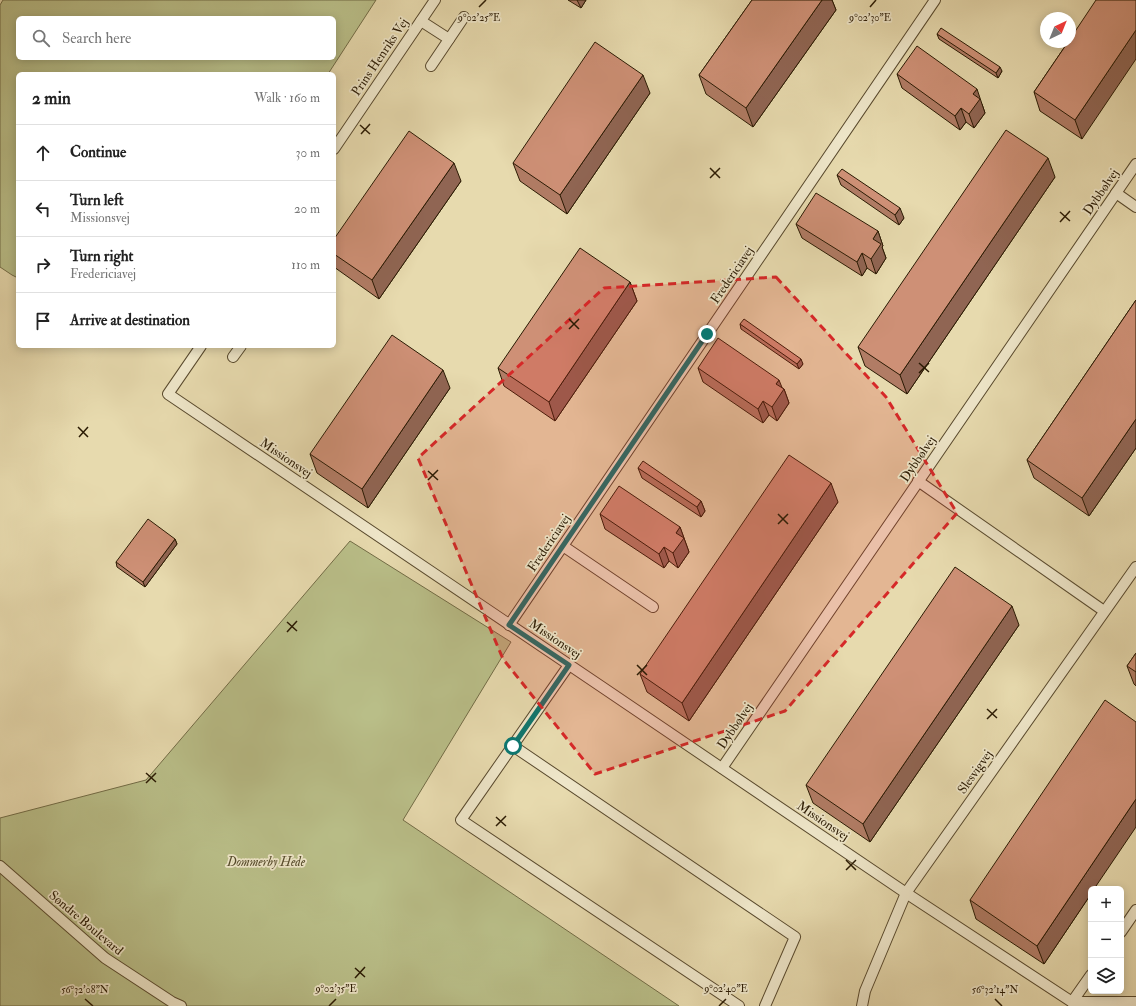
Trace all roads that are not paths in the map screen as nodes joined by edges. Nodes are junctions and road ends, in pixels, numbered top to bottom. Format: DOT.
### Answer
graph roads {
  1 [pos="435,0"];
  2 [pos="935,0"];
  3 [pos="464,18"];
  4 [pos="421,21"];
  5 [pos="449,40"];
  6 [pos="431,66"];
  7 [pos="336,146"];
  8 [pos="1136,164"];
  9 [pos="1116,193"];
  10 [pos="1136,207"];
  11 [pos="200,348"];
  12 [pos="240,348"];
  13 [pos="233,358"];
  14 [pos="918,481"];
  15 [pos="562,546"];
  16 [pos="1136,567"];
  17 [pos="653,607"];
  18 [pos="1104,611"];
  19 [pos="509,625"];
  20 [pos="569,665"];
  21 [pos="513,746"];
  22 [pos="722,768"];
  23 [pos="0,866"];
  24 [pos="906,893"];
  25 [pos="1136,910"];
  26 [pos="1124,928"];
  27 [pos="1088,979"];
  28 [pos="1072,1002"];
  29 [pos="1136,1002"];
  30 [pos="181,1006"];
  31 [pos="739,1006"];
  32 [pos="765,1006"];
  33 [pos="862,1006"];
  1 -- 4 [label="lane, Prins Henriks Vej"];
  2 -- 15 [label="lane, Fredericiavej"];
  3 -- 5 [label="lane"];
  4 -- 5 [label="lane"];
  4 -- 7 [label="lane, Prins Henriks Vej"];
  5 -- 6 [label="lane"];
  8 -- 9 [label="lane, Dybbølvej"];
  9 -- 10 [label="lane"];
  9 -- 14 [label="lane, Dybbølvej"];
  11 -- 19 [label="lane, Missionsvej"];
  12 -- 13 [label="lane"];
  14 -- 18 [label="lane"];
  14 -- 22 [label="lane, Dybbølvej"];
  15 -- 17 [label="lane"];
  15 -- 19 [label="lane, Fredericiavej"];
  16 -- 18 [label="lane, Slesvigvej"];
  18 -- 24 [label="lane, Slesvigvej"];
  19 -- 20 [label="lane, Missionsvej"];
  20 -- 21 [label="lane"];
  20 -- 22 [label="lane, Missionsvej"];
  21 -- 31 [label="lane"];
  21 -- 32 [label="lane"];
  22 -- 24 [label="lane, Missionsvej"];
  23 -- 30 [label="lane, Søndre Boulevard"];
  24 -- 28 [label="lane, Missionsvej"];
  24 -- 33 [label="lane, Slesvigvej"];
  25 -- 26 [label="lane"];
  27 -- 28 [label="lane"];
  28 -- 29 [label="lane"];
}
